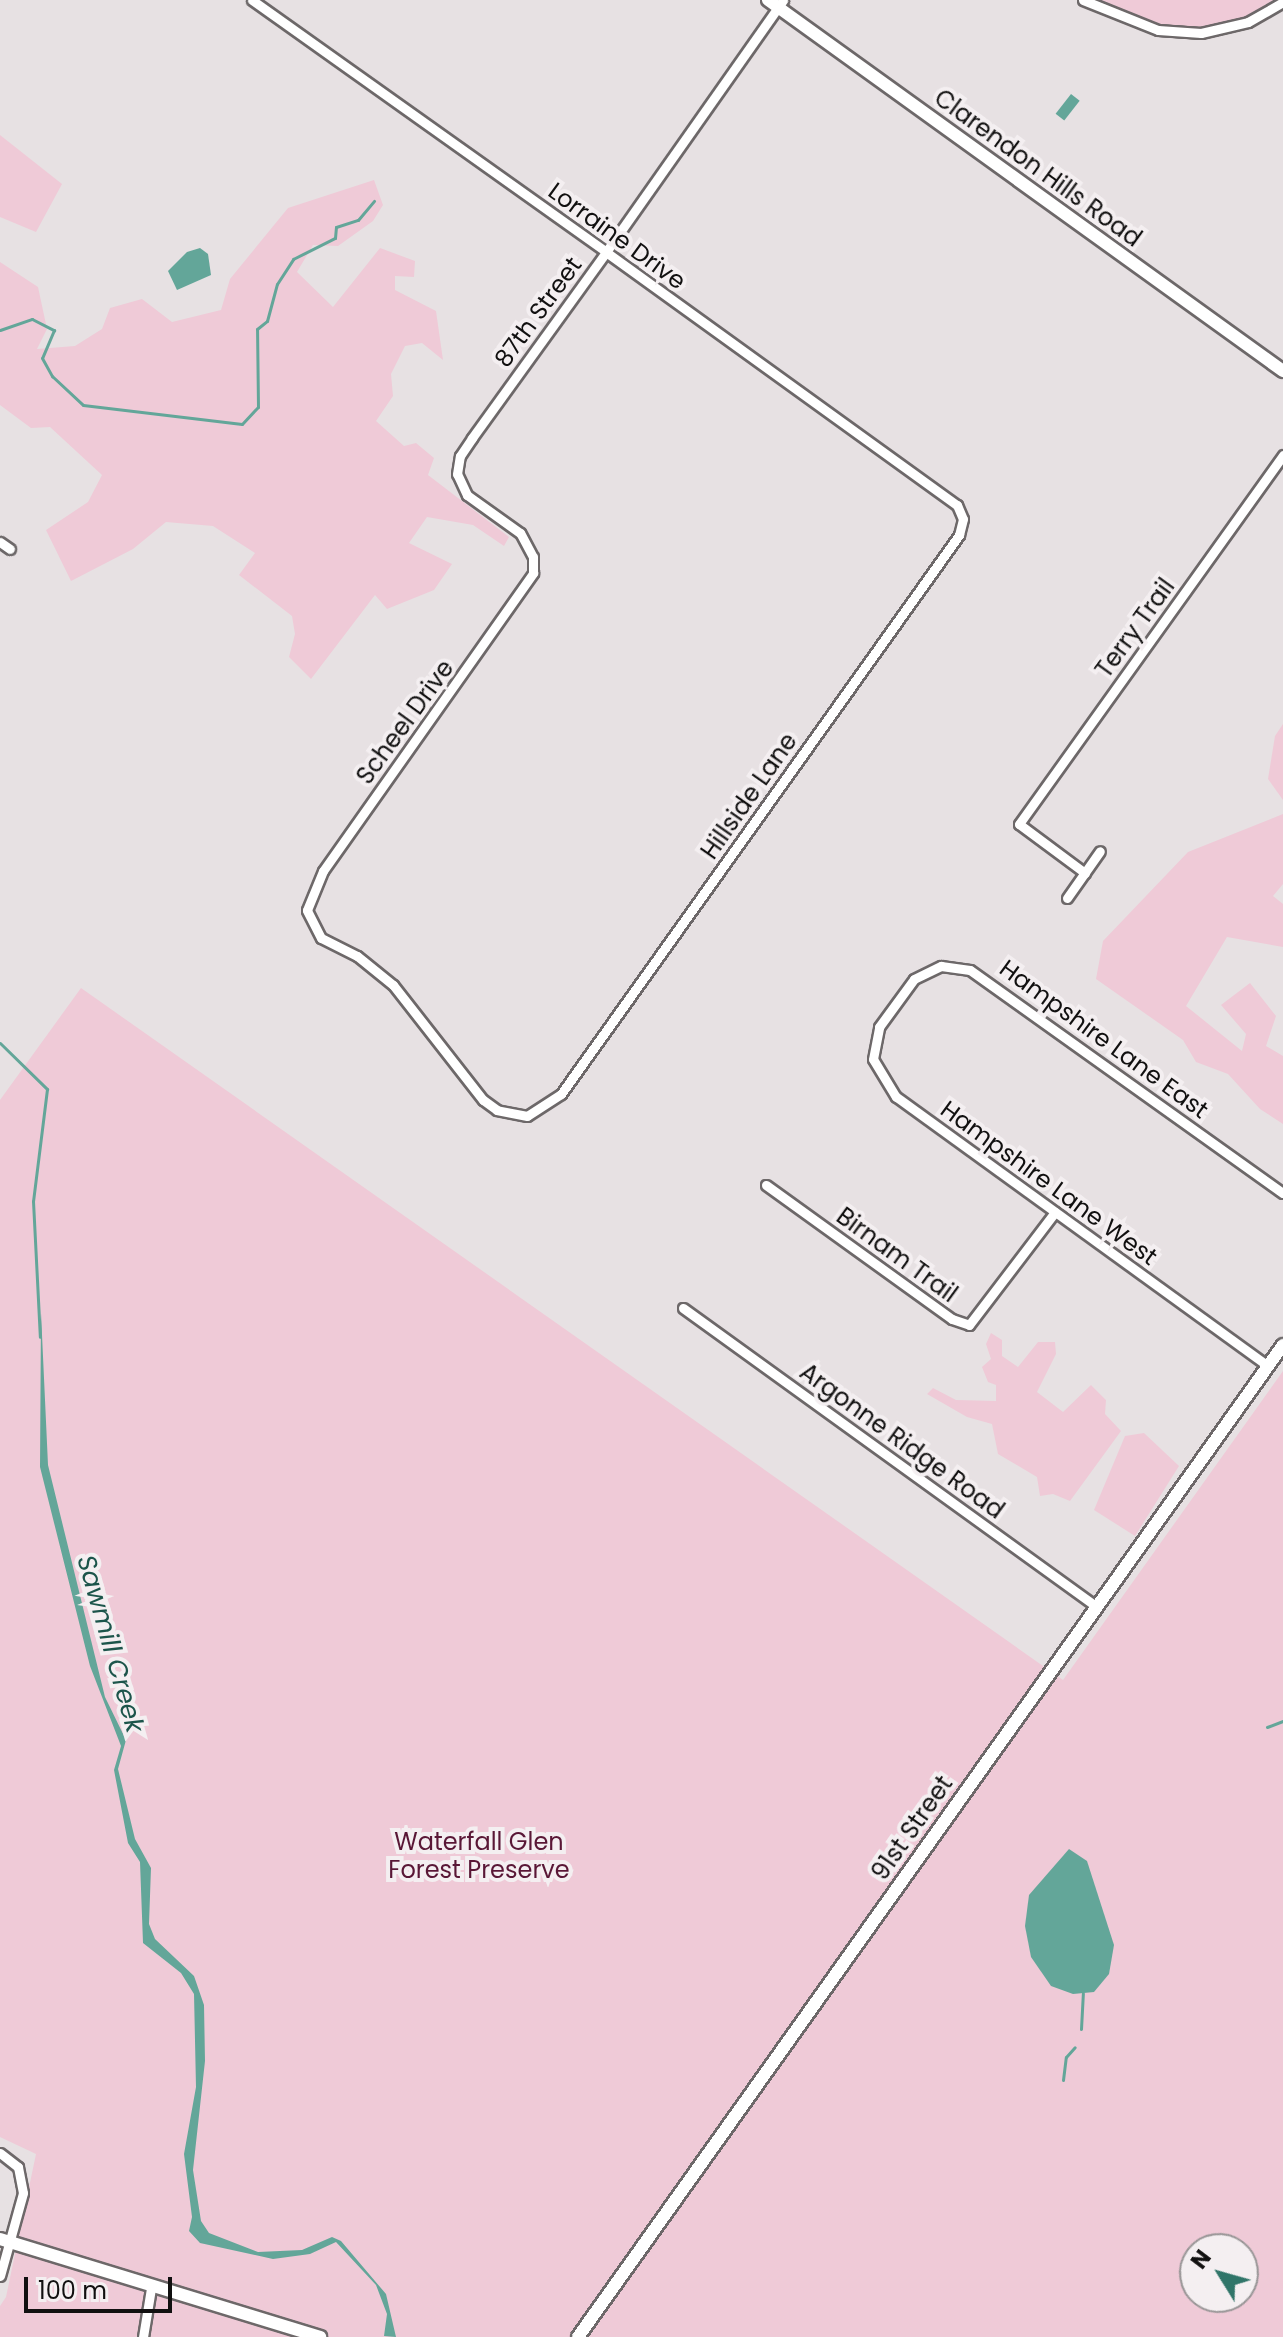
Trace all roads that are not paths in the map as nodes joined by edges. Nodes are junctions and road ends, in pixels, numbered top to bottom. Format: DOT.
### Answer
graph roads {
  1 [pos="252,0"];
  2 [pos="1083,0"];
  3 [pos="776,2"];
  4 [pos="1283,2"];
  5 [pos="606,252"];
  6 [pos="1283,371"];
  7 [pos="1283,455"];
  8 [pos="957,505"];
  9 [pos="0,542"];
  10 [pos="10,549"];
  11 [pos="533,557"];
  12 [pos="1100,851"];
  13 [pos="1085,873"];
  14 [pos="1067,898"];
  15 [pos="307,910"];
  16 [pos="896,1000"];
  17 [pos="766,1185"];
  18 [pos="1283,1193"];
  19 [pos="1055,1212"];
  20 [pos="683,1308"];
  21 [pos="1283,1345"];
  22 [pos="1268,1366"];
  23 [pos="1097,1607"];
  24 [pos="0,2153"];
  25 [pos="3,2239"];
  26 [pos="0,2276"];
  27 [pos="151,2288"];
  28 [pos="143,2337"];
  29 [pos="320,2337"];
  30 [pos="578,2337"];
  1 -- 5 [label="street, Lorraine Drive"];
  2 -- 4 [label="street"];
  3 -- 5 [label="street, 87th Street"];
  3 -- 6 [label="main road, Clarendon Hills Road"];
  5 -- 8 [label="street, Lorraine Drive"];
  5 -- 11 [label="street, 87th Street"];
  7 -- 13 [label="street, Terry Trail"];
  8 -- 15 [label="street, Hillside Lane"];
  9 -- 10 [label="street"];
  11 -- 15 [label="street, Scheel Drive"];
  12 -- 13 [label="street"];
  13 -- 14 [label="street"];
  16 -- 18 [label="street, Hampshire Lane East"];
  16 -- 19 [label="street, Hampshire Lane West"];
  17 -- 19 [label="street, Birnam Trail"];
  19 -- 22 [label="street, Hampshire Lane West"];
  20 -- 23 [label="street, Argonne Ridge Road"];
  21 -- 22 [label="main road, 91st Street"];
  22 -- 23 [label="main road, 91st Street"];
  23 -- 30 [label="main road, 91st Street"];
  24 -- 25 [label="street"];
  25 -- 26 [label="street"];
  25 -- 27 [label="main road"];
  27 -- 28 [label="street"];
  27 -- 29 [label="main road"];
}
